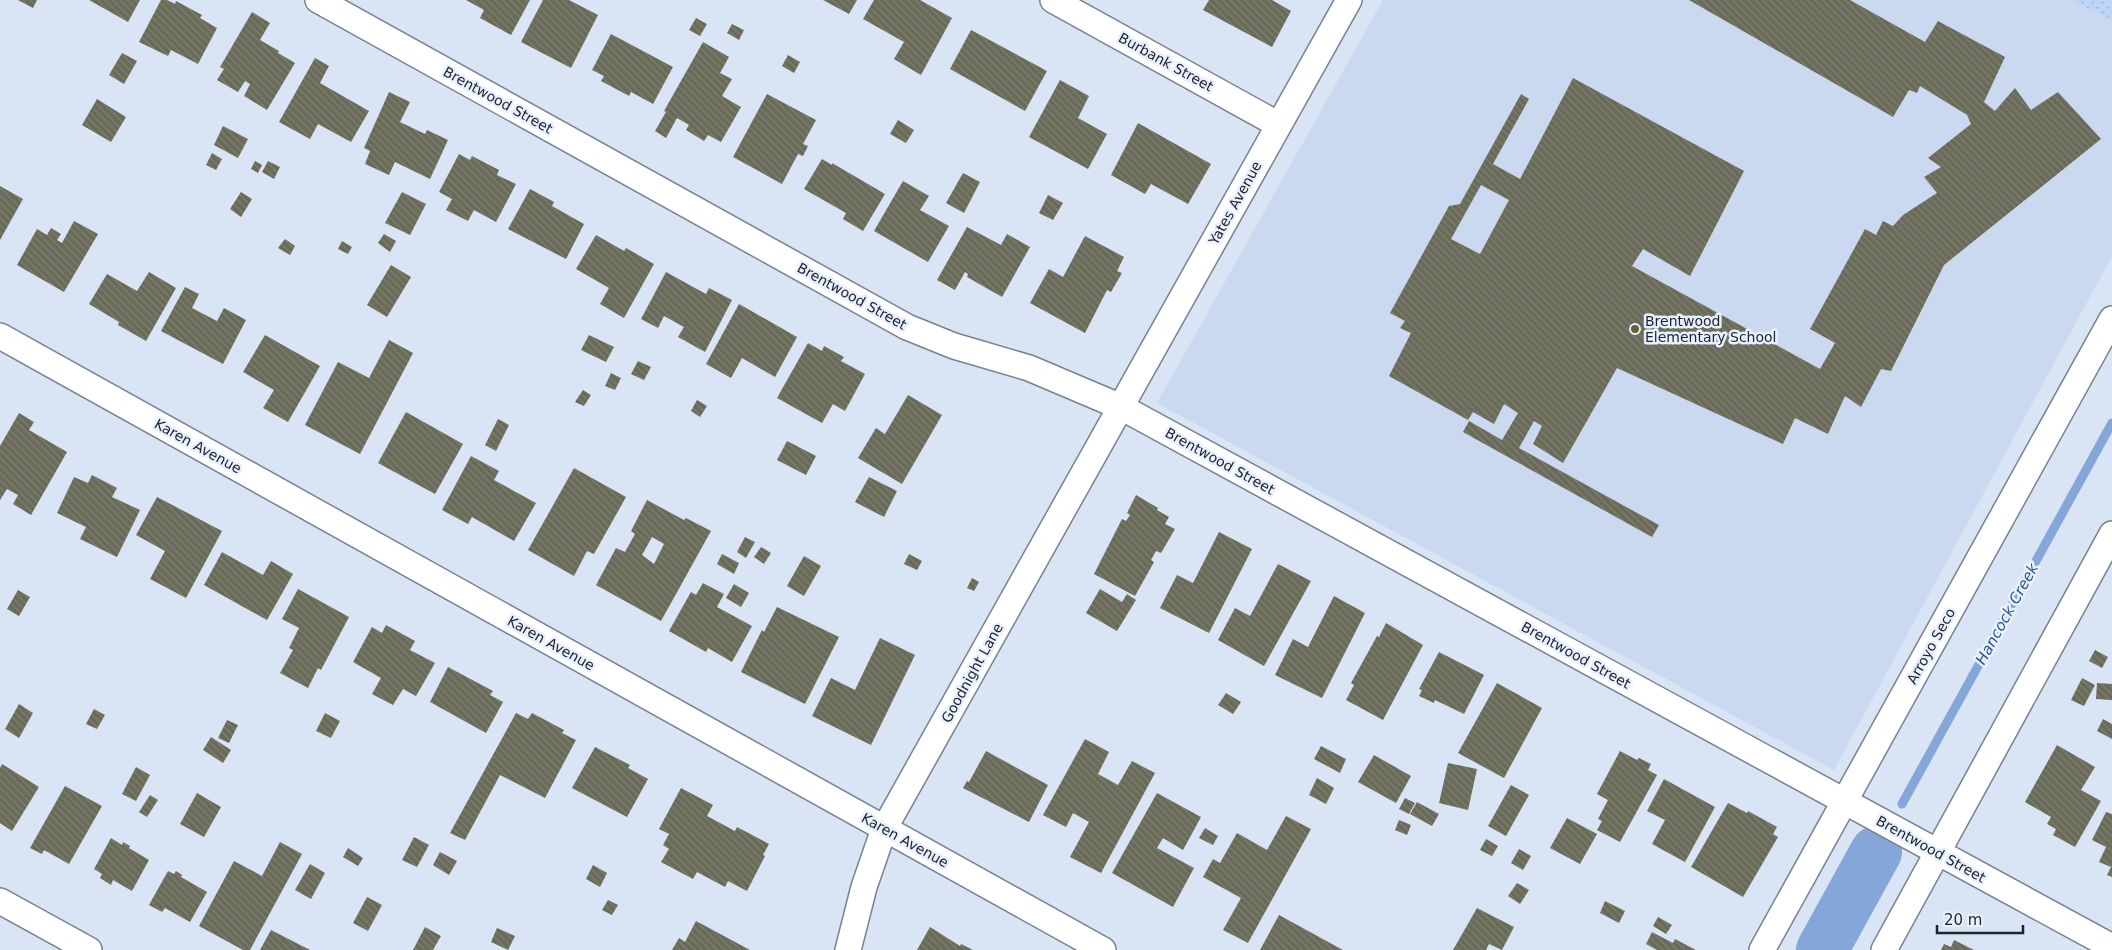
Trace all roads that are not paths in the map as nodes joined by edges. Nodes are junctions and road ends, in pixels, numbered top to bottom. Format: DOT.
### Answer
graph roads {
  1 [pos="318,0"];
  2 [pos="1054,0"];
  3 [pos="1349,0"];
  4 [pos="1279,125"];
  5 [pos="2112,318"];
  6 [pos="0,336"];
  7 [pos="2106,346"];
  8 [pos="1121,407"];
  9 [pos="2112,534"];
  10 [pos="1845,801"];
  11 [pos="884,829"];
  12 [pos="1937,853"];
  13 [pos="0,901"];
  14 [pos="2112,948"];
  15 [pos="89,950"];
  16 [pos="848,950"];
  17 [pos="1103,950"];
  18 [pos="1762,950"];
  19 [pos="1884,950"];
  1 -- 8 [label="street, Brentwood Street"];
  2 -- 4 [label="street, Burbank Street"];
  3 -- 4 [label="street, Yates Avenue"];
  4 -- 8 [label="street, Yates Avenue"];
  5 -- 7 [label="street, Arroyo Seco"];
  6 -- 11 [label="street, Karen Avenue"];
  7 -- 10 [label="street, Arroyo Seco"];
  8 -- 10 [label="street, Brentwood Street"];
  8 -- 11 [label="street, Goodnight Lane"];
  9 -- 12 [label="street"];
  10 -- 12 [label="street, Brentwood Street"];
  10 -- 18 [label="street, Arroyo Seco"];
  11 -- 16 [label="street, Goodnight Lane"];
  11 -- 17 [label="street, Karen Avenue"];
  12 -- 14 [label="street, Brentwood Street"];
  12 -- 19 [label="street"];
  13 -- 15 [label="street"];
}
